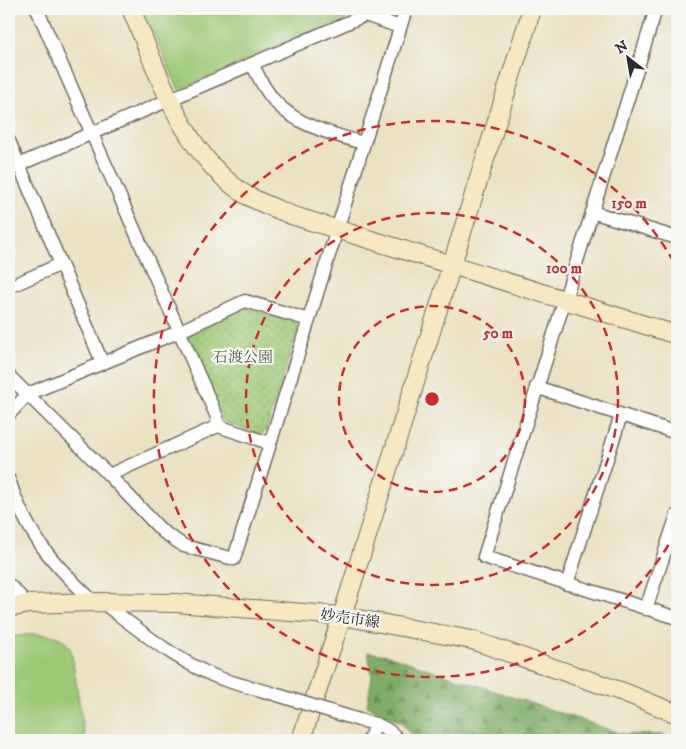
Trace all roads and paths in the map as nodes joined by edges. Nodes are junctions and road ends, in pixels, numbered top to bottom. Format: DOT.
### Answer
graph roads {
  1 [pos="37,9"];
  2 [pos="131,9"];
  3 [pos="406,9"];
  4 [pos="532,9"];
  5 [pos="656,9"];
  6 [pos="364,12"];
  7 [pos="400,28"];
  8 [pos="252,64"];
  9 [pos="170,98"];
  10 [pos="92,132"];
  11 [pos="9,141"];
  12 [pos="364,143"];
  13 [pos="14,167"];
  14 [pos="592,212"];
  15 [pos="338,229"];
  16 [pos="677,236"];
  17 [pos="61,264"];
  18 [pos="452,265"];
  19 [pos="9,287"];
  20 [pos="564,300"];
  21 [pos="309,320"];
  22 [pos="178,332"];
  23 [pos="677,335"];
  24 [pos="102,362"];
  25 [pos="9,376"];
  26 [pos="536,387"];
  27 [pos="28,394"];
  28 [pos="9,414"];
  29 [pos="621,415"];
  30 [pos="218,426"];
  31 [pos="677,433"];
  32 [pos="269,443"];
  33 [pos="109,475"];
  34 [pos="9,480"];
  35 [pos="676,522"];
  36 [pos="567,584"];
  37 [pos="9,585"];
  38 [pos="98,602"];
  39 [pos="28,604"];
  40 [pos="9,608"];
  41 [pos="646,609"];
  42 [pos="342,616"];
  43 [pos="677,618"];
  44 [pos="677,714"];
  45 [pos="376,724"];
  46 [pos="301,740"];
  47 [pos="369,740"];
  48 [pos="398,740"];
  1 -- 10 [label="street"];
  2 -- 9 [label="street"];
  3 -- 7 [label="street"];
  4 -- 18 [label="street"];
  5 -- 14 [label="street"];
  6 -- 7 [label="street"];
  6 -- 8 [label="street"];
  7 -- 12 [label="street"];
  8 -- 9 [label="street"];
  8 -- 12 [label="street"];
  9 -- 10 [label="street"];
  9 -- 15 [label="street"];
  10 -- 13 [label="street"];
  10 -- 22 [label="street"];
  11 -- 13 [label="street"];
  12 -- 15 [label="street"];
  13 -- 17 [label="street"];
  14 -- 16 [label="street"];
  14 -- 20 [label="street"];
  15 -- 18 [label="street"];
  15 -- 21 [label="street"];
  17 -- 19 [label="street"];
  17 -- 24 [label="street"];
  18 -- 20 [label="street"];
  18 -- 42 [label="street"];
  20 -- 23 [label="street"];
  20 -- 26 [label="street"];
  21 -- 22 [label="street"];
  21 -- 32 [label="street"];
  22 -- 24 [label="street"];
  22 -- 30 [label="street"];
  24 -- 27 [label="street"];
  25 -- 27 [label="street"];
  26 -- 29 [label="street"];
  26 -- 36 [label="street"];
  27 -- 28 [label="street"];
  27 -- 33 [label="street"];
  29 -- 31 [label="street"];
  29 -- 36 [label="street"];
  30 -- 32 [label="street"];
  30 -- 33 [label="street"];
  32 -- 33 [label="street"];
  34 -- 38 [label="street"];
  35 -- 41 [label="street"];
  36 -- 41 [label="street"];
  37 -- 39 [label="street"];
  38 -- 39 [label="street, 妙売市線"];
  38 -- 42 [label="street, 妙売市線"];
  38 -- 45 [label="street, bridge"];
  39 -- 40 [label="street, 妙売市線"];
  41 -- 43 [label="street"];
  42 -- 44 [label="street, 妙売市線"];
  42 -- 46 [label="street"];
  45 -- 47 [label="street"];
  45 -- 48 [label="street"];
}
